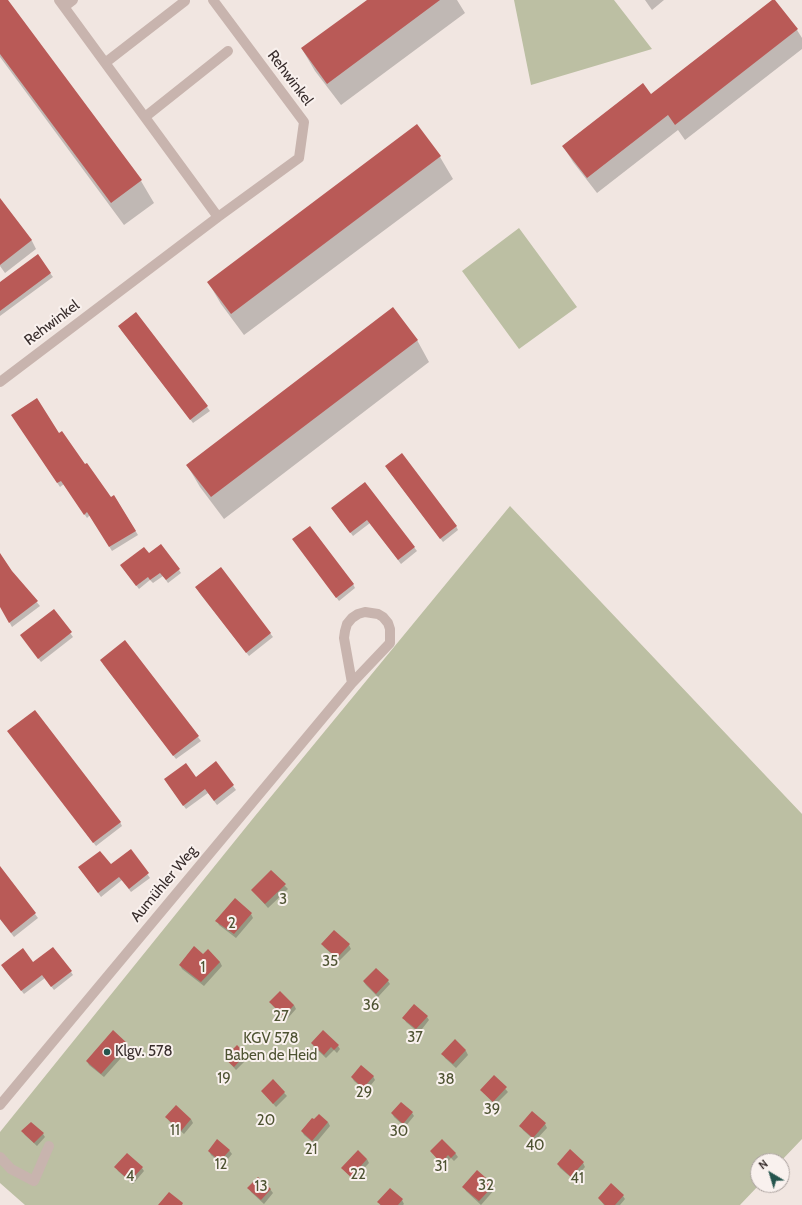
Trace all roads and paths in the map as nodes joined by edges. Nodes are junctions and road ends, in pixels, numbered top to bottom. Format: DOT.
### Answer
graph roads {
  1 [pos="73,0"];
  2 [pos="213,0"];
  3 [pos="186,1"];
  4 [pos="61,3"];
  5 [pos="228,51"];
  6 [pos="105,63"];
  7 [pos="145,118"];
  8 [pos="218,217"];
  9 [pos="0,382"];
  10 [pos="352,683"];
  11 [pos="0,1105"];
  12 [pos="49,1146"];
  13 [pos="0,1157"];
  1 -- 4 [label="street"];
  2 -- 8 [label="street, Rehwinkel"];
  3 -- 6 [label="street"];
  4 -- 6 [label="street"];
  5 -- 7 [label="street"];
  6 -- 7 [label="street"];
  7 -- 8 [label="street"];
  8 -- 9 [label="street, Rehwinkel"];
  10 -- 10 [label="street, Aumühler Weg"];
  10 -- 11 [label="street, Aumühler Weg"];
  12 -- 13 [label="street"];
}
